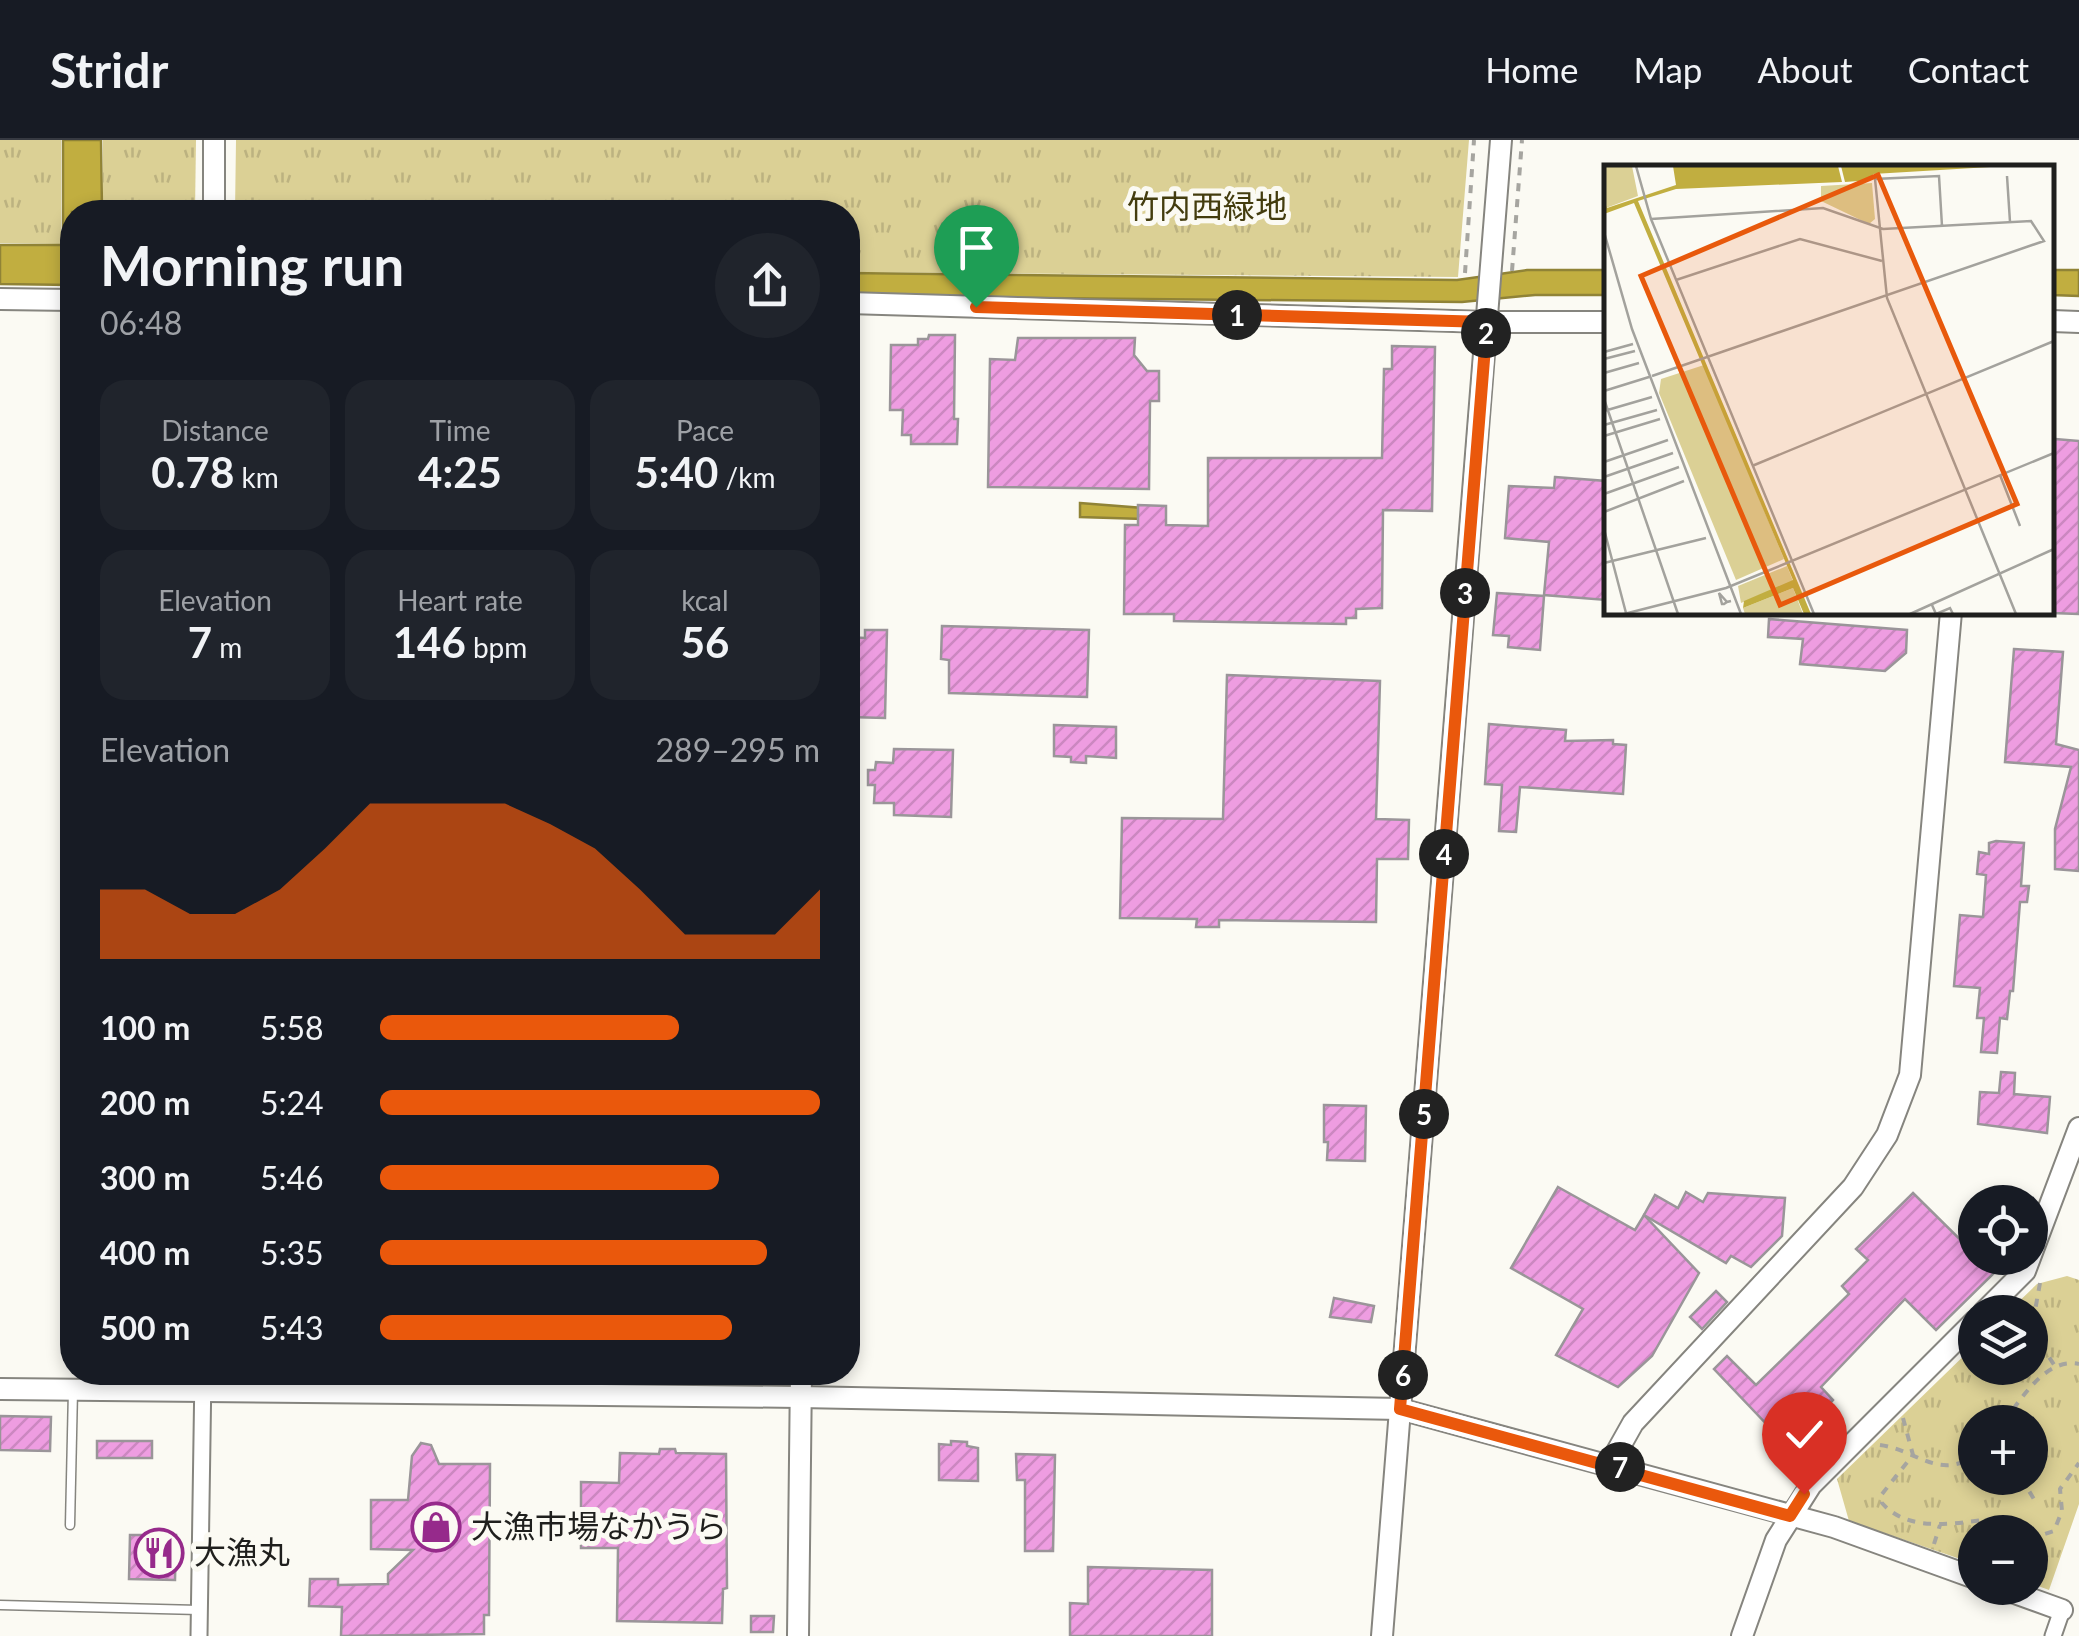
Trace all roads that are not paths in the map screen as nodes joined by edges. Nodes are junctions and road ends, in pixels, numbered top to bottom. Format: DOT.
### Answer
graph roads {
  1 [pos="214,140"];
  2 [pos="1502,140"];
  3 [pos="214,200"];
  4 [pos="0,299"];
  5 [pos="60,300"];
  6 [pos="860,303"];
  7 [pos="1487,322"];
  8 [pos="1604,322"];
  9 [pos="1951,615"];
  10 [pos="2079,1128"];
  11 [pos="2001,1295"];
  12 [pos="1958,1338"];
  13 [pos="154,1385"];
  14 [pos="203,1385"];
  15 [pos="322,1385"];
  16 [pos="800,1385"];
  17 [pos="0,1390"];
  18 [pos="72,1390"];
  19 [pos="800,1397"];
  20 [pos="1400,1409"];
  21 [pos="1610,1464"];
  22 [pos="1790,1516"];
  23 [pos="70,1525"];
  24 [pos="1958,1572"];
  25 [pos="0,1605"];
  26 [pos="2048,1605"];
  27 [pos="199,1610"];
  28 [pos="2062,1610"];
  29 [pos="199,1636"];
  30 [pos="798,1636"];
  31 [pos="1382,1636"];
  32 [pos="1742,1636"];
  33 [pos="2053,1636"];
  1 -- 3 [label="street"];
  2 -- 7 [label="street"];
  4 -- 5 [label="street"];
  6 -- 7 [label="street"];
  7 -- 8 [label="street"];
  7 -- 20 [label="street"];
  9 -- 21 [label="street"];
  10 -- 11 [label="street"];
  12 -- 22 [label="street"];
  13 -- 18 [label="street"];
  14 -- 27 [label="street"];
  15 -- 19 [label="street"];
  16 -- 19 [label="street"];
  17 -- 18 [label="street"];
  18 -- 23 [label="lane"];
  19 -- 20 [label="street"];
  19 -- 30 [label="street"];
  20 -- 21 [label="street"];
  20 -- 31 [label="street"];
  21 -- 22 [label="street"];
  22 -- 24 [label="street"];
  22 -- 32 [label="street"];
  25 -- 27 [label="lane"];
  26 -- 28 [label="street"];
  27 -- 29 [label="street"];
  28 -- 33 [label="street"];
}
